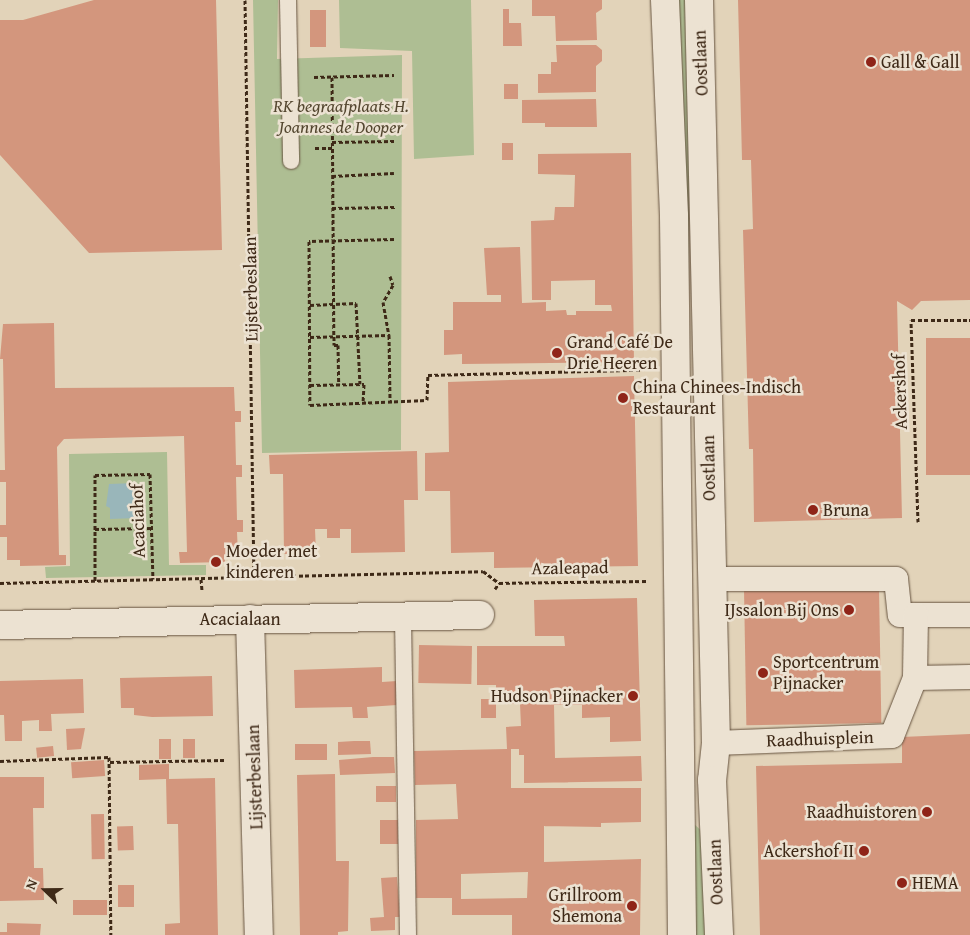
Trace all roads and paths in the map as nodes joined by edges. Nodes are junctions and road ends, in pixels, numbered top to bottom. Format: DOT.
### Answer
graph roads {
  1 [pos="245,0"];
  2 [pos="288,0"];
  3 [pos="665,0"];
  4 [pos="699,0"];
  5 [pos="394,75"];
  6 [pos="332,76"];
  7 [pos="314,85"];
  8 [pos="392,107"];
  9 [pos="331,109"];
  10 [pos="394,141"];
  11 [pos="332,142"];
  12 [pos="291,161"];
  13 [pos="394,174"];
  14 [pos="332,176"];
  15 [pos="395,207"];
  16 [pos="332,208"];
  17 [pos="394,239"];
  18 [pos="332,240"];
  19 [pos="390,276"];
  20 [pos="333,304"];
  21 [pos="310,305"];
  22 [pos="970,320"];
  23 [pos="358,335"];
  24 [pos="389,335"];
  25 [pos="334,336"];
  26 [pos="310,337"];
  27 [pos="640,370"];
  28 [pos="310,384"];
  29 [pos="339,384"];
  30 [pos="360,384"];
  31 [pos="390,402"];
  32 [pos="363,403"];
  33 [pos="918,522"];
  34 [pos="152,528"];
  35 [pos="95,529"];
  36 [pos="254,578"];
  37 [pos="153,579"];
  38 [pos="711,579"];
  39 [pos="95,581"];
  40 [pos="678,581"];
  41 [pos="0,583"];
  42 [pos="499,583"];
  43 [pos="480,615"];
  44 [pos="916,615"];
  45 [pos="970,615"];
  46 [pos="403,617"];
  47 [pos="250,618"];
  48 [pos="0,625"];
  49 [pos="970,677"];
  50 [pos="915,678"];
  51 [pos="716,743"];
  52 [pos="254,759"];
  53 [pos="0,761"];
  54 [pos="110,762"];
  55 [pos="110,935"];
  56 [pos="259,935"];
  57 [pos="408,935"];
  58 [pos="682,935"];
  59 [pos="719,935"];
  1 -- 36 [label="path, Lijsterbeslaan"];
  2 -- 12 [label="lane"];
  3 -- 40 [label="main road, Oostlaan"];
  4 -- 38 [label="main road, Oostlaan"];
  5 -- 6 [label="path"];
  6 -- 7 [label="path"];
  6 -- 9 [label="path"];
  8 -- 9 [label="path"];
  9 -- 11 [label="path"];
  10 -- 11 [label="path"];
  11 -- 14 [label="path"];
  13 -- 14 [label="path"];
  14 -- 16 [label="path"];
  15 -- 16 [label="path"];
  16 -- 18 [label="path"];
  17 -- 18 [label="path"];
  18 -- 20 [label="path"];
  18 -- 21 [label="path"];
  19 -- 24 [label="path"];
  20 -- 21 [label="path"];
  20 -- 23 [label="path"];
  20 -- 25 [label="path"];
  21 -- 26 [label="path"];
  22 -- 33 [label="path, Ackershof"];
  23 -- 24 [label="path"];
  23 -- 25 [label="path"];
  23 -- 30 [label="path"];
  24 -- 31 [label="path"];
  25 -- 26 [label="path"];
  25 -- 29 [label="path"];
  26 -- 28 [label="path"];
  27 -- 31 [label="path"];
  28 -- 29 [label="path"];
  28 -- 32 [label="path"];
  29 -- 30 [label="path"];
  30 -- 32 [label="path"];
  31 -- 32 [label="path"];
  34 -- 35 [label="path"];
  34 -- 35 [label="path, Acaciahof"];
  34 -- 37 [label="path, Acaciahof"];
  35 -- 39 [label="path, Acaciahof"];
  36 -- 37 [label="path"];
  36 -- 42 [label="path"];
  37 -- 39 [label="path"];
  38 -- 44 [label="street"];
  38 -- 51 [label="main road, Oostlaan"];
  39 -- 41 [label="path"];
  40 -- 42 [label="path, Azaleapad"];
  40 -- 58 [label="main road, Oostlaan"];
  42 -- 43 [label="path"];
  43 -- 46 [label="main road, Acacialaan"];
  44 -- 45 [label="street"];
  44 -- 50 [label="street, Raadhuisplein"];
  46 -- 47 [label="main road, Acacialaan"];
  46 -- 57 [label="lane"];
  47 -- 48 [label="main road, Acacialaan"];
  47 -- 52 [label="main road, Lijsterbeslaan"];
  49 -- 50 [label="street"];
  50 -- 51 [label="street, Raadhuisplein"];
  51 -- 59 [label="main road, Oostlaan"];
  52 -- 54 [label="path"];
  52 -- 56 [label="main road, Lijsterbeslaan"];
  53 -- 54 [label="path"];
  54 -- 55 [label="path"];
}
